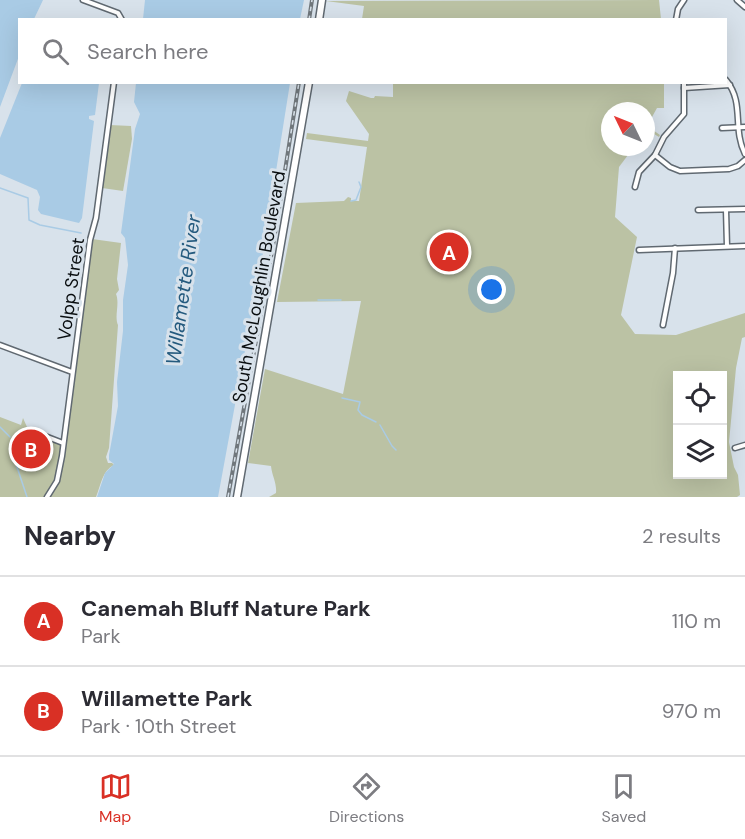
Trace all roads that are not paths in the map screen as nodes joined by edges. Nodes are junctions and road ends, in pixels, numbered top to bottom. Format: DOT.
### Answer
graph roads {
  1 [pos="83,0"];
  2 [pos="322,0"];
  3 [pos="684,0"];
  4 [pos="737,0"];
  5 [pos="745,7"];
  6 [pos="121,18"];
  7 [pos="319,18"];
  8 [pos="676,18"];
  9 [pos="727,81"];
  10 [pos="114,84"];
  11 [pos="309,84"];
  12 [pos="684,84"];
  13 [pos="730,85"];
  14 [pos="684,88"];
  15 [pos="722,128"];
  16 [pos="742,128"];
  17 [pos="745,154"];
  18 [pos="655,155"];
  19 [pos="654,156"];
  20 [pos="745,160"];
  21 [pos="635,188"];
  22 [pos="745,209"];
  23 [pos="698,210"];
  24 [pos="726,210"];
  25 [pos="727,246"];
  26 [pos="745,246"];
  27 [pos="675,248"];
  28 [pos="639,250"];
  29 [pos="663,325"];
  30 [pos="0,345"];
  31 [pos="73,372"];
  32 [pos="32,431"];
  33 [pos="63,443"];
  34 [pos="745,445"];
  35 [pos="735,448"];
  36 [pos="47,497"];
  37 [pos="237,497"];
  1 -- 6 [label="street"];
  2 -- 7 [label="highway"];
  3 -- 8 [label="street"];
  4 -- 5 [label="street"];
  9 -- 13 [label="street"];
  10 -- 31 [label="street, Volpp Street"];
  11 -- 37 [label="highway, South McLoughlin Boulevard"];
  12 -- 14 [label="street"];
  13 -- 14 [label="street"];
  13 -- 16 [label="street"];
  14 -- 18 [label="street"];
  15 -- 16 [label="street"];
  16 -- 17 [label="street"];
  18 -- 20 [label="street"];
  19 -- 21 [label="street"];
  22 -- 24 [label="street"];
  23 -- 24 [label="street"];
  24 -- 25 [label="street"];
  25 -- 26 [label="street"];
  25 -- 27 [label="street"];
  27 -- 28 [label="street"];
  27 -- 29 [label="street"];
  30 -- 31 [label="street"];
  31 -- 33 [label="street, Volpp Street"];
  32 -- 33 [label="street"];
  33 -- 36 [label="street, Volpp Street"];
  34 -- 35 [label="street"];
}
